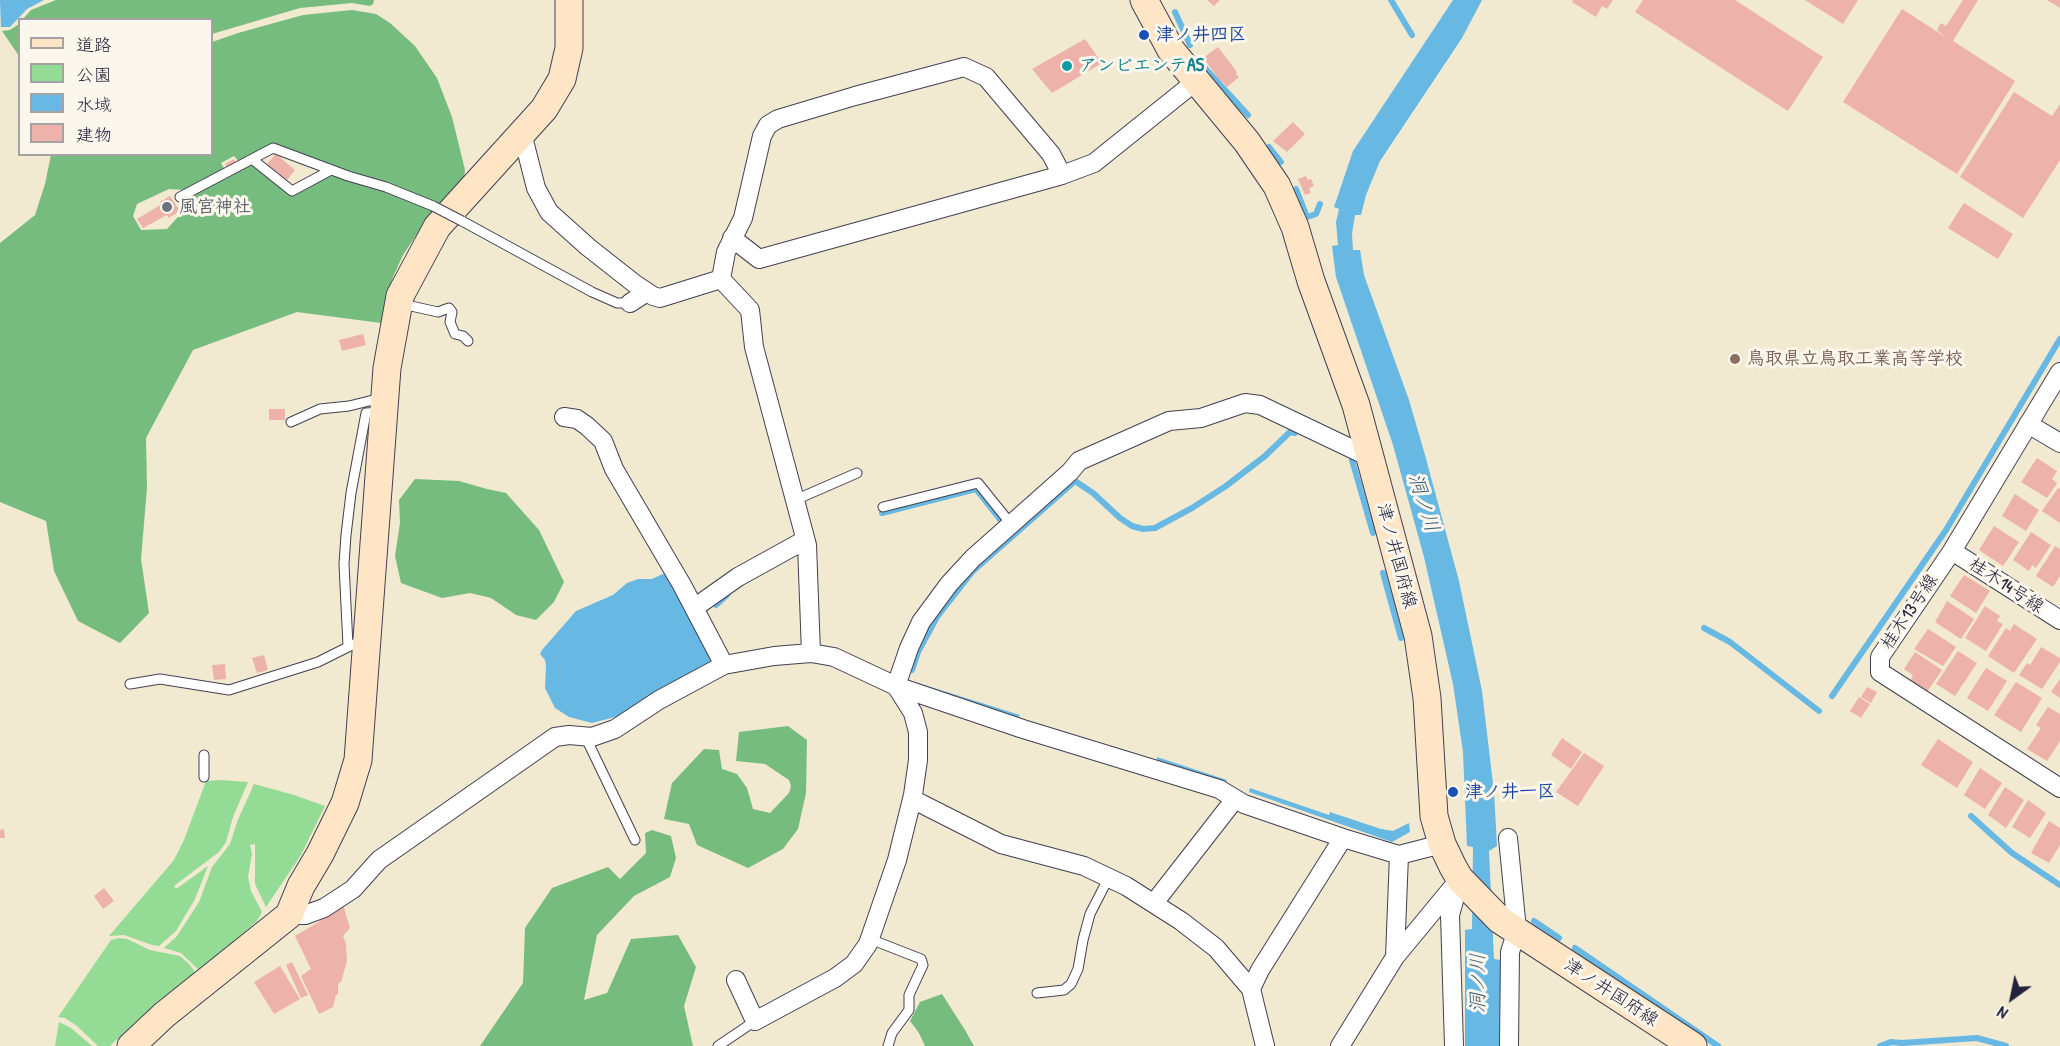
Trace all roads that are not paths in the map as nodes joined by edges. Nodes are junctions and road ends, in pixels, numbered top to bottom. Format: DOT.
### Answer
graph roads {
  1 [pos="569,0"];
  2 [pos="1144,0"];
  3 [pos="1196,82"];
  4 [pos="522,133"];
  5 [pos="252,159"];
  6 [pos="331,170"];
  7 [pos="1062,175"];
  8 [pos="180,197"];
  9 [pos="732,238"];
  10 [pos="721,279"];
  11 [pos="647,292"];
  12 [pos="399,303"];
  13 [pos="630,303"];
  14 [pos="468,341"];
  15 [pos="2060,372"];
  16 [pos="385,405"];
  17 [pos="564,417"];
  18 [pos="291,422"];
  19 [pos="2028,424"];
  20 [pos="2060,443"];
  21 [pos="1369,457"];
  22 [pos="857,473"];
  23 [pos="795,500"];
  24 [pos="883,507"];
  25 [pos="1011,524"];
  26 [pos="806,540"];
  27 [pos="1952,551"];
  28 [pos="694,608"];
  29 [pos="2060,620"];
  30 [pos="358,643"];
  31 [pos="811,653"];
  32 [pos="724,665"];
  33 [pos="130,684"];
  34 [pos="896,686"];
  35 [pos="585,736"];
  36 [pos="204,755"];
  37 [pos="204,777"];
  38 [pos="2060,788"];
  39 [pos="912,799"];
  40 [pos="1235,799"];
  41 [pos="1343,838"];
  42 [pos="1508,838"];
  43 [pos="634,840"];
  44 [pos="1400,855"];
  45 [pos="1452,863"];
  46 [pos="1109,877"];
  47 [pos="1154,903"];
  48 [pos="289,915"];
  49 [pos="1508,925"];
  50 [pos="870,939"];
  51 [pos="1395,957"];
  52 [pos="736,980"];
  53 [pos="1251,989"];
  54 [pos="1037,993"];
  55 [pos="755,1021"];
  56 [pos="131,1046"];
  57 [pos="718,1046"];
  58 [pos="888,1046"];
  59 [pos="1265,1046"];
  60 [pos="1340,1046"];
  61 [pos="1454,1046"];
  62 [pos="1509,1046"];
  63 [pos="1693,1046"];
  1 -- 4 [label="street"];
  2 -- 3 [label="street, 津ノ井国府線"];
  3 -- 7 [label="street"];
  3 -- 21 [label="street, 津ノ井国府線"];
  4 -- 11 [label="street"];
  4 -- 12 [label="street"];
  5 -- 6 [label="lane"];
  5 -- 6 [label="lane"];
  5 -- 8 [label="lane"];
  6 -- 13 [label="lane, bridge"];
  7 -- 9 [label="street"];
  7 -- 9 [label="street"];
  9 -- 10 [label="street"];
  10 -- 11 [label="street"];
  10 -- 23 [label="street"];
  11 -- 13 [label="street"];
  12 -- 14 [label="lane"];
  12 -- 16 [label="street"];
  15 -- 19 [label="street, 桂木13号線"];
  16 -- 18 [label="lane"];
  16 -- 30 [label="street"];
  17 -- 28 [label="street"];
  19 -- 20 [label="street"];
  19 -- 27 [label="street, 桂木13号線"];
  21 -- 25 [label="street"];
  21 -- 45 [label="street, 津ノ井国府線"];
  22 -- 23 [label="lane"];
  23 -- 26 [label="street"];
  24 -- 25 [label="lane"];
  25 -- 34 [label="street"];
  26 -- 28 [label="street"];
  26 -- 31 [label="street"];
  27 -- 29 [label="street, 桂木14号線"];
  27 -- 38 [label="street, 桂木13号線"];
  28 -- 32 [label="street"];
  30 -- 33 [label="lane"];
  30 -- 48 [label="street"];
  31 -- 32 [label="street"];
  31 -- 34 [label="street"];
  32 -- 35 [label="street"];
  34 -- 39 [label="street"];
  34 -- 40 [label="street"];
  35 -- 43 [label="lane"];
  35 -- 48 [label="street"];
  36 -- 37 [label="lane"];
  39 -- 46 [label="street"];
  39 -- 50 [label="street"];
  40 -- 41 [label="street"];
  40 -- 47 [label="street"];
  41 -- 44 [label="street"];
  41 -- 53 [label="street"];
  42 -- 49 [label="street"];
  44 -- 45 [label="street"];
  44 -- 51 [label="street"];
  45 -- 49 [label="street, 津ノ井国府線"];
  45 -- 51 [label="street"];
  45 -- 61 [label="street"];
  46 -- 47 [label="street"];
  46 -- 54 [label="lane"];
  47 -- 53 [label="street"];
  48 -- 56 [label="street"];
  49 -- 62 [label="street"];
  49 -- 63 [label="street, 津ノ井国府線"];
  50 -- 55 [label="street"];
  50 -- 58 [label="lane"];
  51 -- 60 [label="street"];
  52 -- 55 [label="street"];
  53 -- 59 [label="street"];
  55 -- 57 [label="lane"];
}
